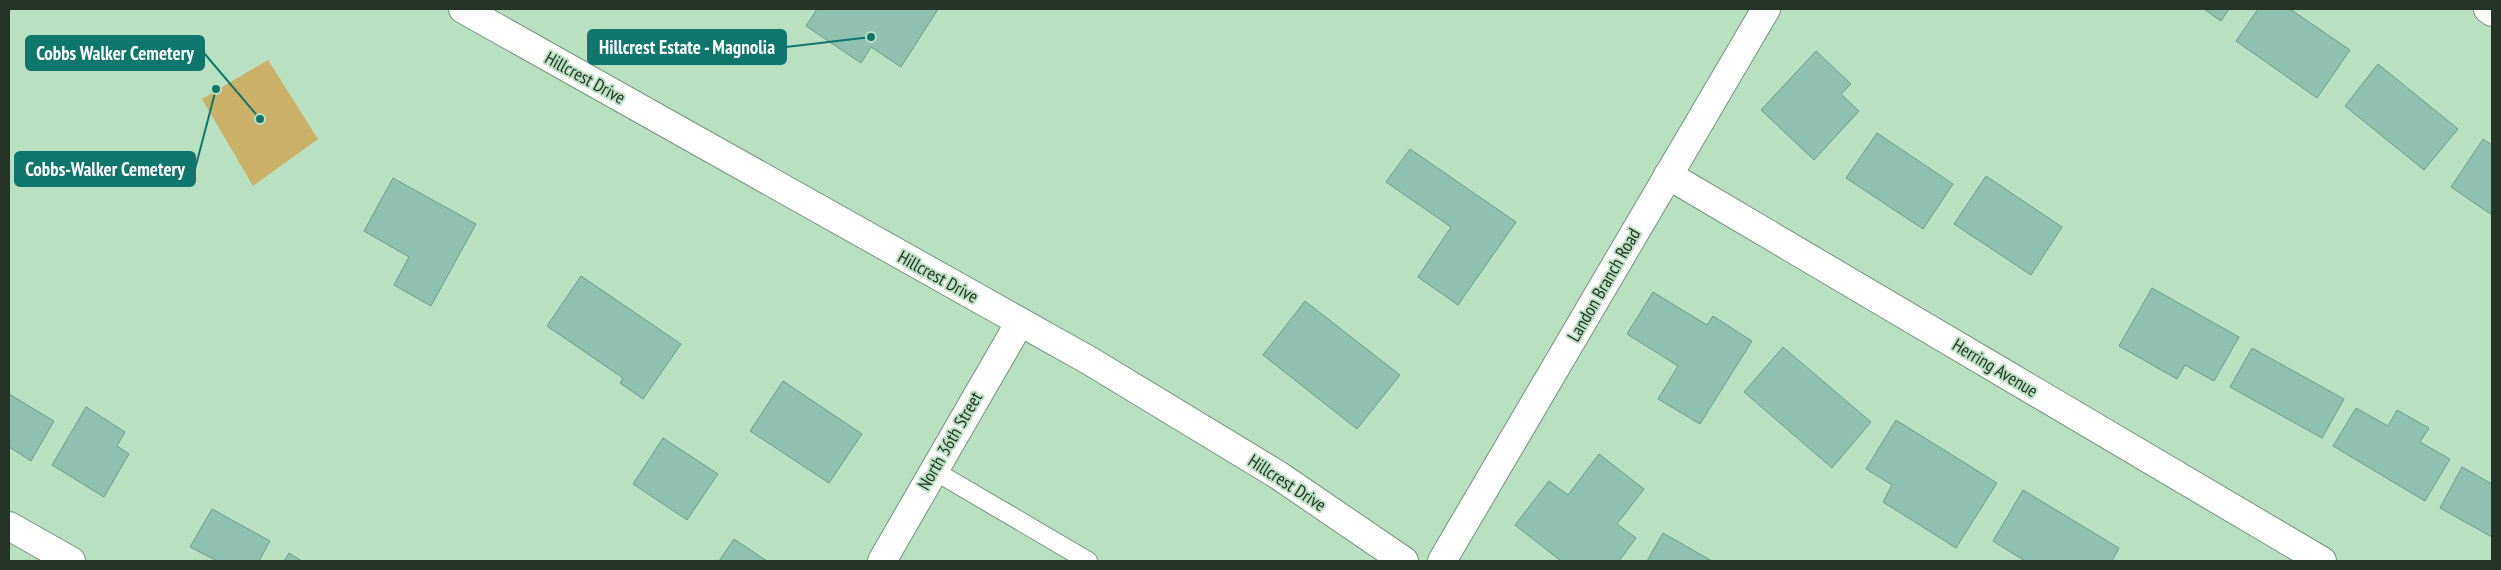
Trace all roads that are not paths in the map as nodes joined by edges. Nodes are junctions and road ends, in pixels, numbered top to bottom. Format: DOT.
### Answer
graph roads {
  1 [pos="462,9"];
  2 [pos="1766,9"];
  3 [pos="2488,9"];
  4 [pos="2492,12"];
  5 [pos="1668,176"];
  6 [pos="1020,322"];
  7 [pos="933,470"];
  8 [pos="9,526"];
  9 [pos="71,561"];
  10 [pos="882,561"];
  11 [pos="1088,561"];
  12 [pos="1404,561"];
  13 [pos="1442,561"];
  14 [pos="2322,561"];
  1 -- 6 [label="street, Hillcrest Drive"];
  2 -- 5 [label="street, Landon Branch Road"];
  3 -- 4 [label="street"];
  5 -- 13 [label="street, Landon Branch Road"];
  5 -- 14 [label="street, Herring Avenue"];
  6 -- 7 [label="street, North 36th Street"];
  6 -- 12 [label="street, Hillcrest Drive"];
  7 -- 10 [label="street, North 36th Street"];
  7 -- 11 [label="lane"];
  8 -- 9 [label="street"];
}
